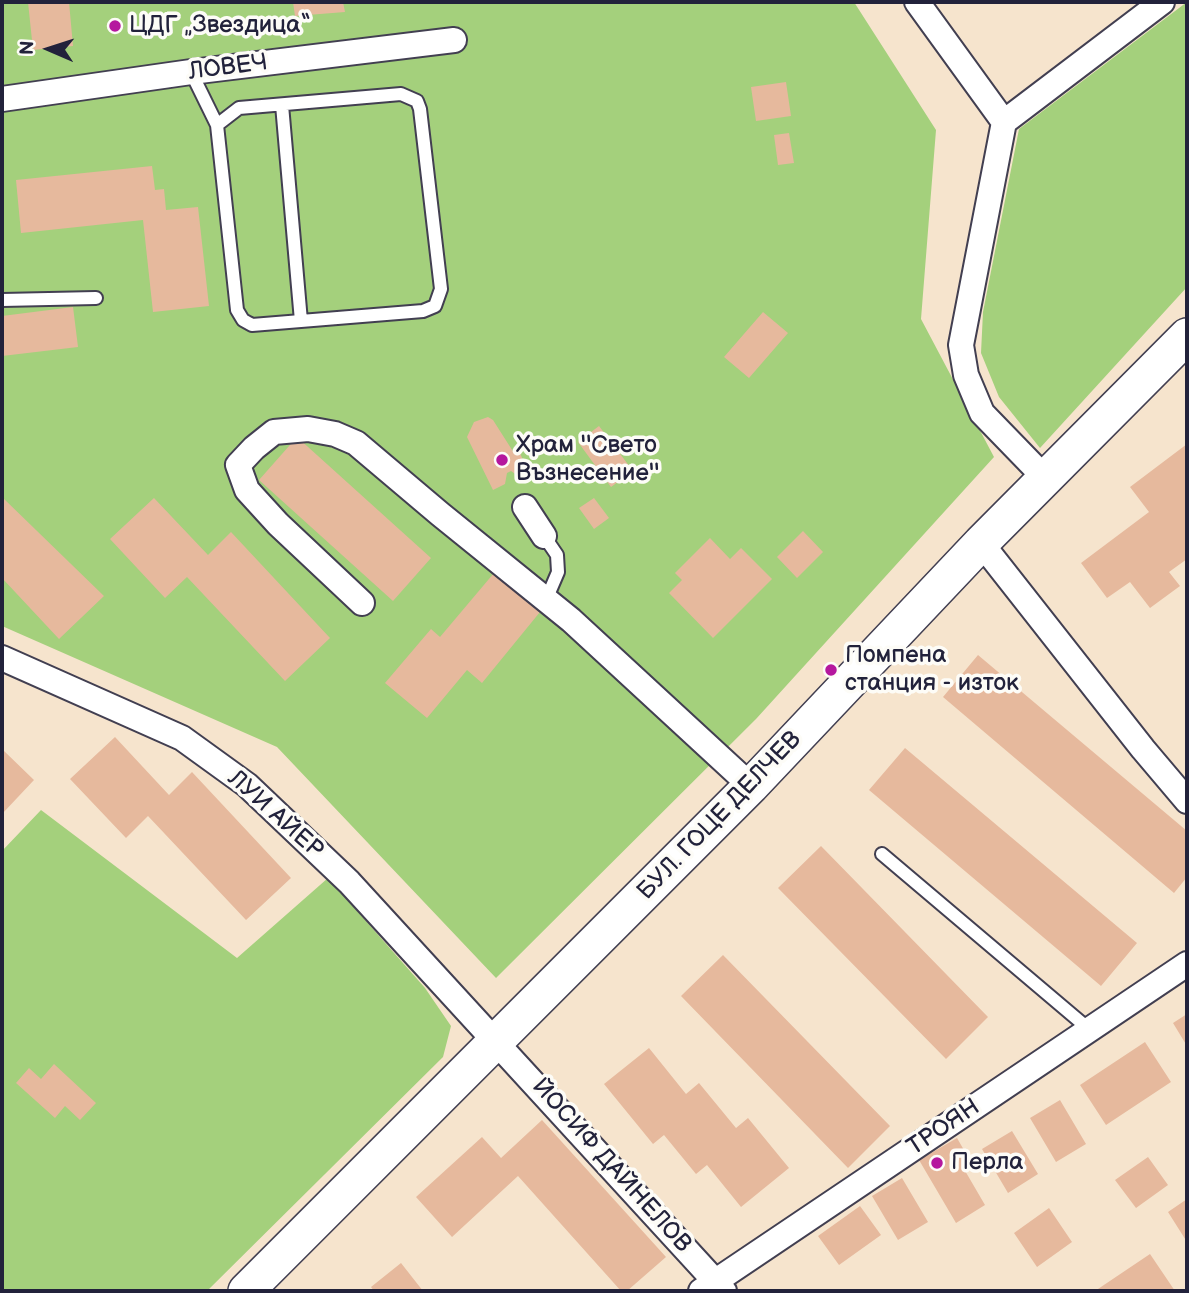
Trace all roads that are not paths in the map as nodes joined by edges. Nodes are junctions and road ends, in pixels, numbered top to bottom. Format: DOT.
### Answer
graph roads {
  1 [pos="917,2"];
  2 [pos="1162,2"];
  3 [pos="454,40"];
  4 [pos="191,72"];
  5 [pos="2,99"];
  6 [pos="282,105"];
  7 [pos="1004,122"];
  8 [pos="217,125"];
  9 [pos="96,298"];
  10 [pos="2,300"];
  11 [pos="301,321"];
  12 [pos="1187,336"];
  13 [pos="1046,479"];
  14 [pos="525,506"];
  15 [pos="544,536"];
  16 [pos="981,544"];
  17 [pos="546,600"];
  18 [pos="362,603"];
  19 [pos="2,659"];
  20 [pos="751,786"];
  21 [pos="1187,801"];
  22 [pos="882,854"];
  23 [pos="1187,964"];
  24 [pos="1090,1030"];
  25 [pos="498,1042"];
  26 [pos="714,1288"];
  27 [pos="246,1291"];
  1 -- 7 [label="street"];
  2 -- 7 [label="street"];
  3 -- 4 [label="street, ЛОВЕЧ"];
  4 -- 5 [label="street, ЛОВЕЧ"];
  4 -- 8 [label="lane"];
  6 -- 8 [label="lane"];
  6 -- 11 [label="lane"];
  6 -- 11 [label="lane"];
  7 -- 13 [label="street"];
  8 -- 11 [label="lane"];
  9 -- 10 [label="lane"];
  12 -- 13 [label="main road, БУЛ. ГОЦЕ ДЕЛЧЕВ"];
  13 -- 16 [label="main road, БУЛ. ГОЦЕ ДЕЛЧЕВ"];
  14 -- 15 [label="street"];
  15 -- 17 [label="lane"];
  16 -- 20 [label="main road, БУЛ. ГОЦЕ ДЕЛЧЕВ"];
  16 -- 21 [label="street"];
  17 -- 18 [label="street"];
  17 -- 20 [label="street"];
  19 -- 25 [label="street, ЛУИ АЙЕР"];
  20 -- 25 [label="main road, БУЛ. ГОЦЕ ДЕЛЧЕВ"];
  22 -- 24 [label="lane"];
  23 -- 24 [label="street, ТРОЯН"];
  24 -- 26 [label="street, ТРОЯН"];
  25 -- 26 [label="street, ЙОСИФ ДАЙНЕЛОВ"];
  25 -- 27 [label="main road, БУЛ. ГОЦЕ ДЕЛЧЕВ"];
}
